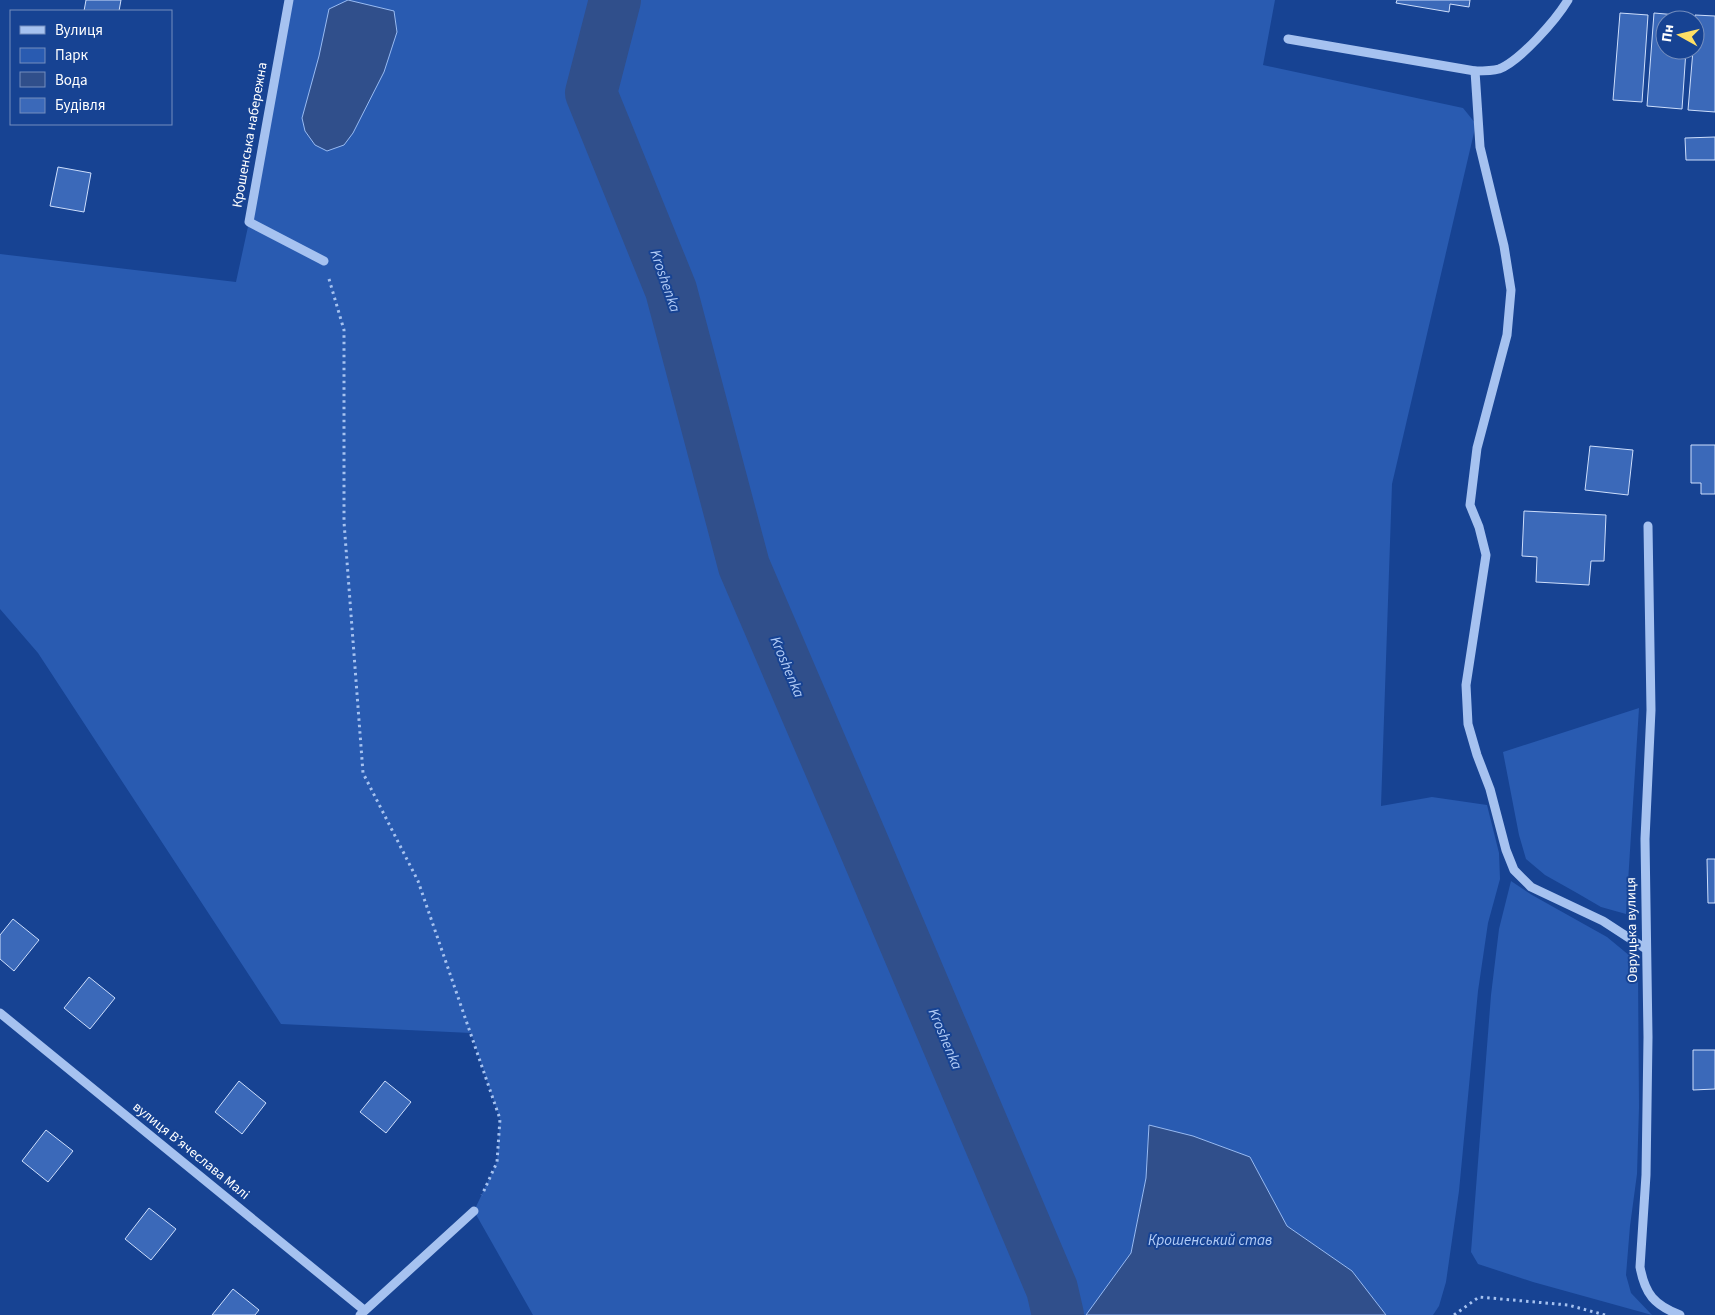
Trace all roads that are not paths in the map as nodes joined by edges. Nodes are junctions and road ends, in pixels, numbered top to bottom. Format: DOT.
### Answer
graph roads {
  1 [pos="289,0"];
  2 [pos="1568,0"];
  3 [pos="1288,39"];
  4 [pos="1475,72"];
  5 [pos="324,261"];
  6 [pos="1648,526"];
  7 [pos="1646,949"];
  8 [pos="0,1013"];
  9 [pos="474,1211"];
  10 [pos="362,1313"];
  11 [pos="1680,1315"];
  1 -- 5 [label="street, Крошенська набережна"];
  2 -- 4 [label="street"];
  3 -- 4 [label="street"];
  4 -- 7 [label="street"];
  6 -- 7 [label="street, Овруцька вулиця"];
  7 -- 11 [label="street, Овруцька вулиця"];
  8 -- 10 [label="street, вулиця Вʼячеслава Малі"];
  9 -- 10 [label="street"];
}
